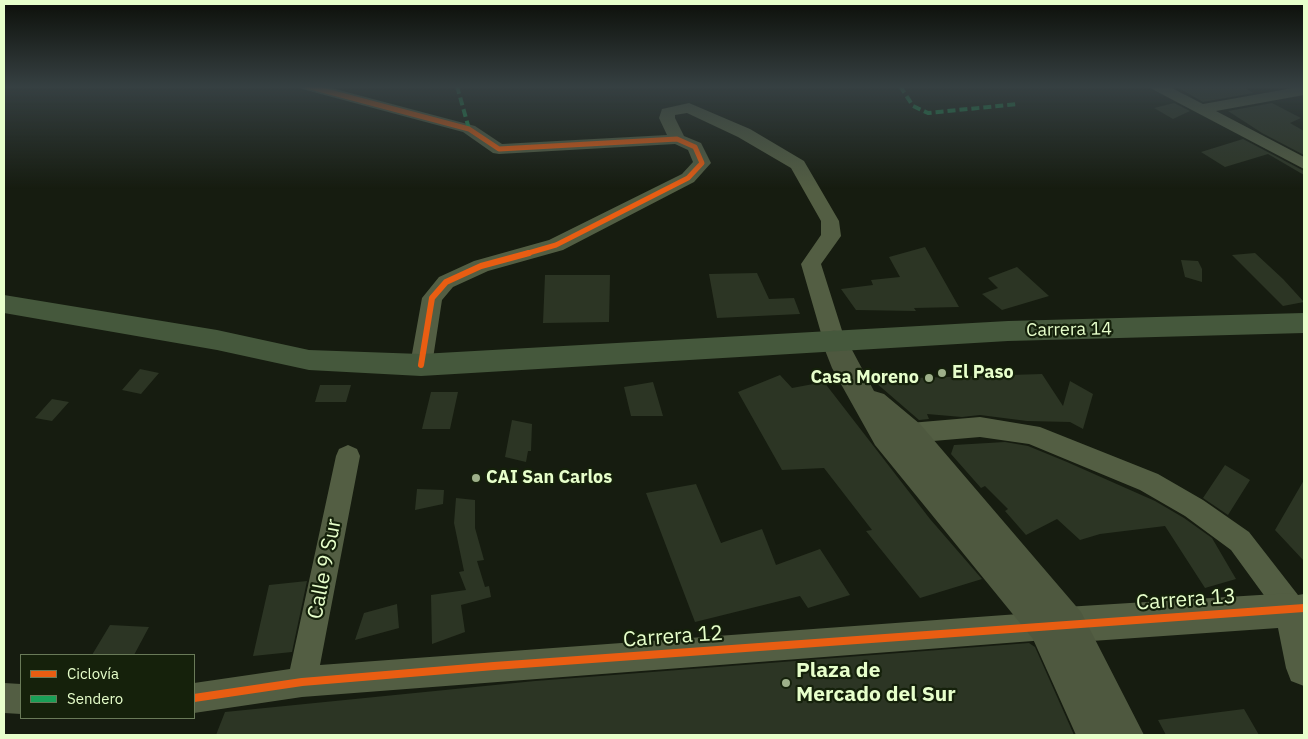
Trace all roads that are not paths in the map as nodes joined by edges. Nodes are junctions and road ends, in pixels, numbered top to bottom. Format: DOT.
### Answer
graph roads {
  1 [pos="437,120"];
  2 [pos="668,120"];
  3 [pos="718,120"];
  4 [pos="1223,120"];
  5 [pos="677,138"];
  6 [pos="1304,164"];
  7 [pos="4,304"];
  8 [pos="1304,323"];
  9 [pos="834,340"];
  10 [pos="422,365"];
  11 [pos="860,391"];
  12 [pos="910,433"];
  13 [pos="348,456"];
  14 [pos="1300,614"];
  15 [pos="1058,625"];
  16 [pos="1304,668"];
  17 [pos="302,682"];
  18 [pos="4,698"];
  19 [pos="195,698"];
  20 [pos="20,699"];
  21 [pos="1096,735"];
  22 [pos="1125,735"];
  1 -- 5 [label="street"];
  2 -- 5 [label="street"];
  3 -- 9 [label="street"];
  4 -- 6 [label="street"];
  5 -- 10 [label="street"];
  7 -- 10 [label="main road, Carrera 14"];
  8 -- 9 [label="main road, Carrera 14"];
  9 -- 10 [label="main road, Carrera 14"];
  9 -- 11 [label="main road"];
  11 -- 12 [label="main road"];
  11 -- 15 [label="main road"];
  12 -- 14 [label="street"];
  12 -- 15 [label="main road"];
  13 -- 17 [label="street, Calle 9 Sur"];
  14 -- 15 [label="street, Carrera 13"];
  14 -- 16 [label="street"];
  15 -- 17 [label="street, Carrera 12"];
  15 -- 21 [label="main road"];
  15 -- 22 [label="main road"];
  17 -- 19 [label="street, Carrera 12"];
  18 -- 20 [label="street"];
}
